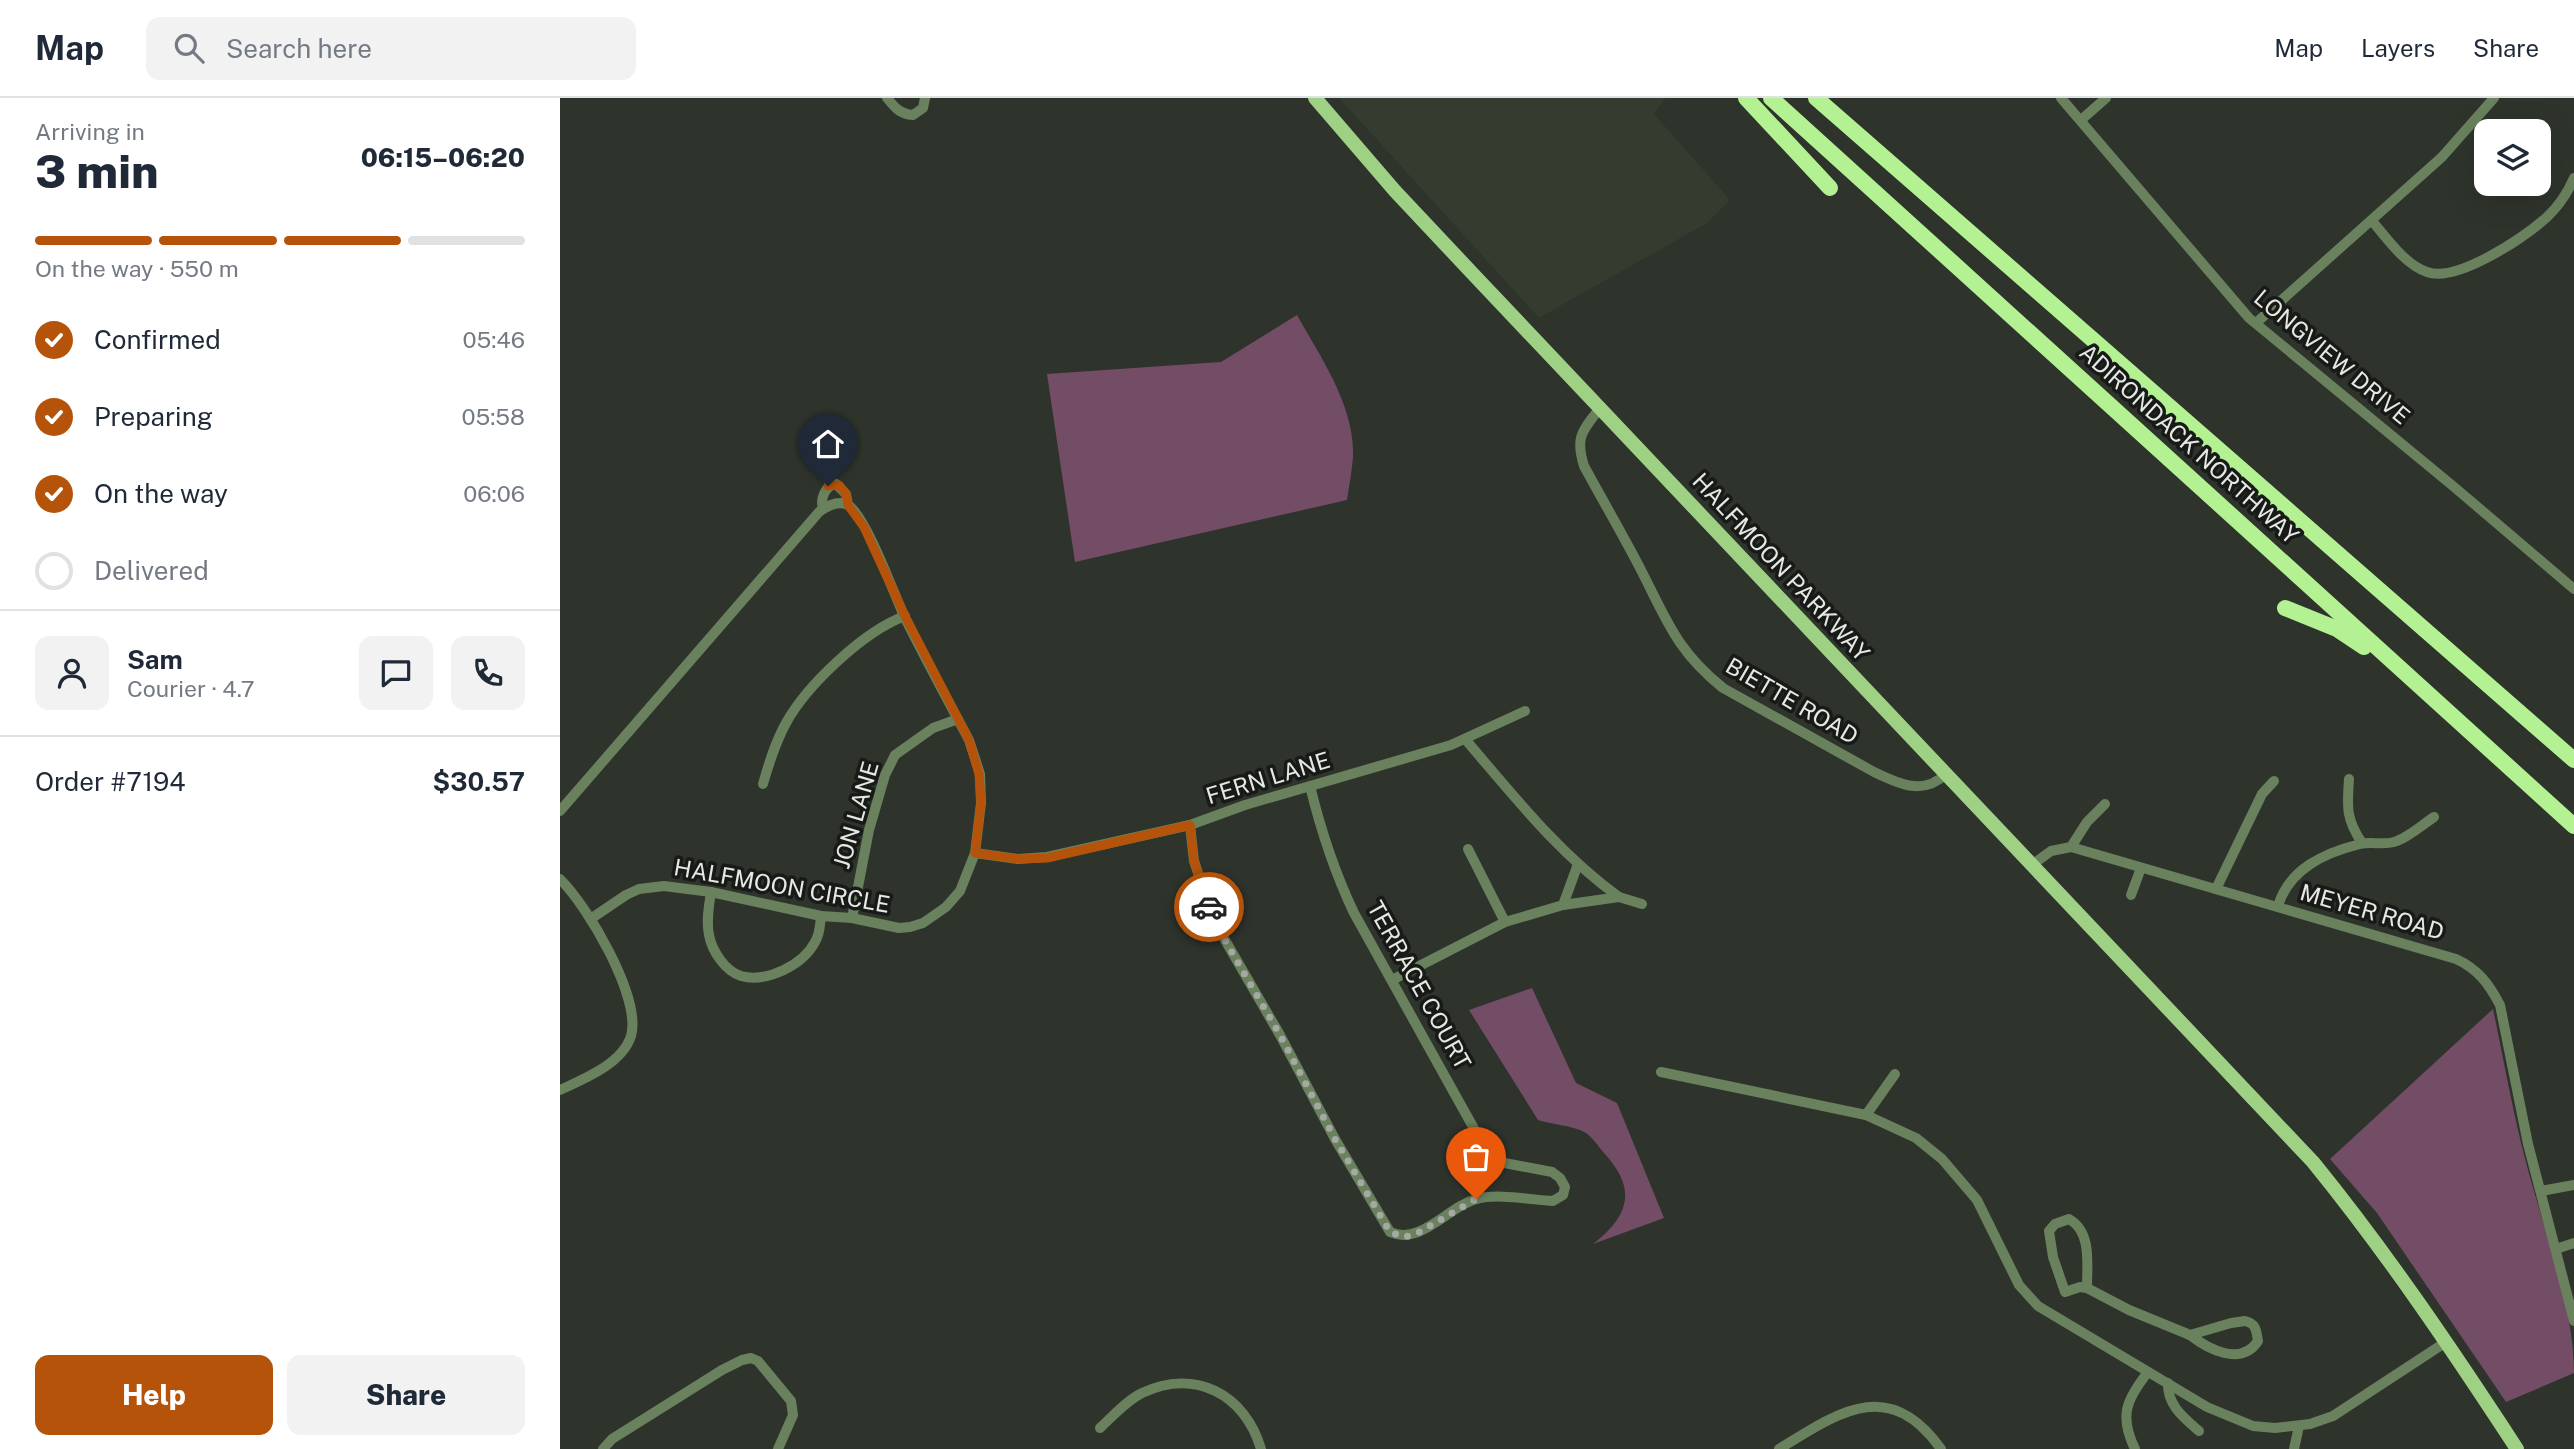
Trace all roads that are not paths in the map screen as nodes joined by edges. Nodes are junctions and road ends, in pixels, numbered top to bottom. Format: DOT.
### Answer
graph roads {
  1 [pos="887,98"];
  2 [pos="925,98"];
  3 [pos="1315,98"];
  4 [pos="1746,98"];
  5 [pos="1771,98"];
  6 [pos="1816,98"];
  7 [pos="2061,98"];
  8 [pos="2106,98"];
  9 [pos="2494,98"];
  10 [pos="2081,120"];
  11 [pos="2574,178"];
  12 [pos="1830,188"];
  13 [pos="2372,221"];
  14 [pos="2256,323"];
  15 [pos="1600,408"];
  16 [pos="848,505"];
  17 [pos="823,509"];
  18 [pos="2574,589"];
  19 [pos="2285,608"];
  20 [pos="905,616"];
  21 [pos="2445,710"];
  22 [pos="1525,711"];
  23 [pos="958,719"];
  24 [pos="1465,739"];
  25 [pos="2574,760"];
  26 [pos="1946,774"];
  27 [pos="2348,779"];
  28 [pos="2274,781"];
  29 [pos="764,784"];
  30 [pos="1310,786"];
  31 [pos="2105,804"];
  32 [pos="560,811"];
  33 [pos="2434,817"];
  34 [pos="1190,825"];
  35 [pos="2574,826"];
  36 [pos="2362,843"];
  37 [pos="2071,847"];
  38 [pos="1468,849"];
  39 [pos="975,853"];
  40 [pos="1578,863"];
  41 [pos="2032,864"];
  42 [pos="2141,868"];
  43 [pos="560,879"];
  44 [pos="2216,889"];
  45 [pos="711,892"];
  46 [pos="2132,895"];
  47 [pos="1619,897"];
  48 [pos="1642,904"];
  49 [pos="1563,905"];
  50 [pos="2278,906"];
  51 [pos="821,916"];
  52 [pos="592,918"];
  53 [pos="852,918"];
  54 [pos="1504,922"];
  55 [pos="1392,980"];
  56 [pos="1661,1072"];
  57 [pos="1895,1074"];
  58 [pos="560,1090"];
  59 [pos="1866,1115"];
  60 [pos="1489,1160"];
  61 [pos="2574,1185"];
  62 [pos="2541,1191"];
  63 [pos="1476,1199"];
  64 [pos="2574,1243"];
  65 [pos="2556,1249"];
  66 [pos="2087,1288"];
  67 [pos="2574,1321"];
  68 [pos="2190,1335"];
  69 [pos="2446,1342"];
  70 [pos="2148,1372"];
  71 [pos="2168,1383"];
  72 [pos="2299,1426"];
  73 [pos="1100,1428"];
  74 [pos="2199,1432"];
  75 [pos="603,1449"];
  76 [pos="778,1449"];
  77 [pos="1261,1449"];
  78 [pos="1779,1449"];
  79 [pos="1941,1449"];
  80 [pos="2135,1449"];
  81 [pos="2294,1449"];
  82 [pos="2517,1449"];
  1 -- 2 [label="street"];
  3 -- 15 [label="main road, HALFMOON PARKWAY"];
  4 -- 12 [label="highway"];
  5 -- 21 [label="highway, ADIRONDACK NORTHWAY"];
  6 -- 25 [label="highway, ADIRONDACK NORTHWAY"];
  7 -- 10 [label="street, LONGVIEW DRIVE"];
  8 -- 10 [label="street"];
  9 -- 13 [label="street"];
  10 -- 14 [label="street, LONGVIEW DRIVE"];
  11 -- 13 [label="street"];
  13 -- 14 [label="street"];
  14 -- 18 [label="street, LONGVIEW DRIVE"];
  15 -- 26 [label="main road, HALFMOON PARKWAY"];
  15 -- 26 [label="street, BIETTE ROAD"];
  16 -- 17 [label="street"];
  16 -- 17 [label="street, HALFMOON CIRCLE"];
  16 -- 20 [label="street, HALFMOON CIRCLE"];
  17 -- 32 [label="street, HALFMOON CIRCLE"];
  19 -- 21 [label="highway"];
  20 -- 23 [label="street, HALFMOON CIRCLE"];
  20 -- 29 [label="street"];
  21 -- 35 [label="highway, ADIRONDACK NORTHWAY"];
  22 -- 24 [label="street, FERN LANE"];
  23 -- 39 [label="street, HALFMOON CIRCLE"];
  23 -- 53 [label="street, JON LANE"];
  24 -- 30 [label="street, FERN LANE"];
  24 -- 40 [label="street"];
  26 -- 41 [label="main road, HALFMOON PARKWAY"];
  27 -- 36 [label="street"];
  28 -- 44 [label="street"];
  30 -- 34 [label="street, FERN LANE"];
  30 -- 55 [label="street, TERRACE COURT"];
  31 -- 37 [label="street"];
  33 -- 36 [label="street"];
  34 -- 39 [label="street, FERN LANE"];
  34 -- 63 [label="street"];
  36 -- 50 [label="street"];
  37 -- 41 [label="street"];
  37 -- 42 [label="street, MEYER ROAD"];
  38 -- 54 [label="street"];
  39 -- 53 [label="street, HALFMOON CIRCLE"];
  40 -- 47 [label="street"];
  40 -- 49 [label="street"];
  41 -- 69 [label="main road, HALFMOON PARKWAY"];
  42 -- 44 [label="street, MEYER ROAD"];
  42 -- 46 [label="street"];
  43 -- 52 [label="street"];
  44 -- 50 [label="street, MEYER ROAD"];
  45 -- 51 [label="street, HALFMOON CIRCLE"];
  45 -- 51 [label="street"];
  45 -- 52 [label="street, HALFMOON CIRCLE"];
  47 -- 48 [label="street"];
  47 -- 49 [label="street"];
  49 -- 54 [label="street"];
  50 -- 62 [label="street, MEYER ROAD"];
  51 -- 53 [label="street, HALFMOON CIRCLE"];
  52 -- 58 [label="street"];
  54 -- 55 [label="street"];
  55 -- 60 [label="street, TERRACE COURT"];
  56 -- 59 [label="street"];
  57 -- 59 [label="street"];
  59 -- 70 [label="street"];
  60 -- 63 [label="street"];
  60 -- 63 [label="street"];
  61 -- 62 [label="street"];
  62 -- 65 [label="street, MEYER ROAD"];
  64 -- 65 [label="street"];
  65 -- 67 [label="street, MEYER ROAD"];
  66 -- 66 [label="street"];
  66 -- 68 [label="street"];
  68 -- 68 [label="street"];
  69 -- 72 [label="street"];
  69 -- 82 [label="main road, HALFMOON PARKWAY"];
  70 -- 71 [label="street"];
  70 -- 80 [label="street"];
  71 -- 72 [label="street"];
  71 -- 74 [label="street"];
  72 -- 81 [label="street"];
  73 -- 77 [label="street"];
  75 -- 76 [label="street"];
  78 -- 79 [label="street"];
}
